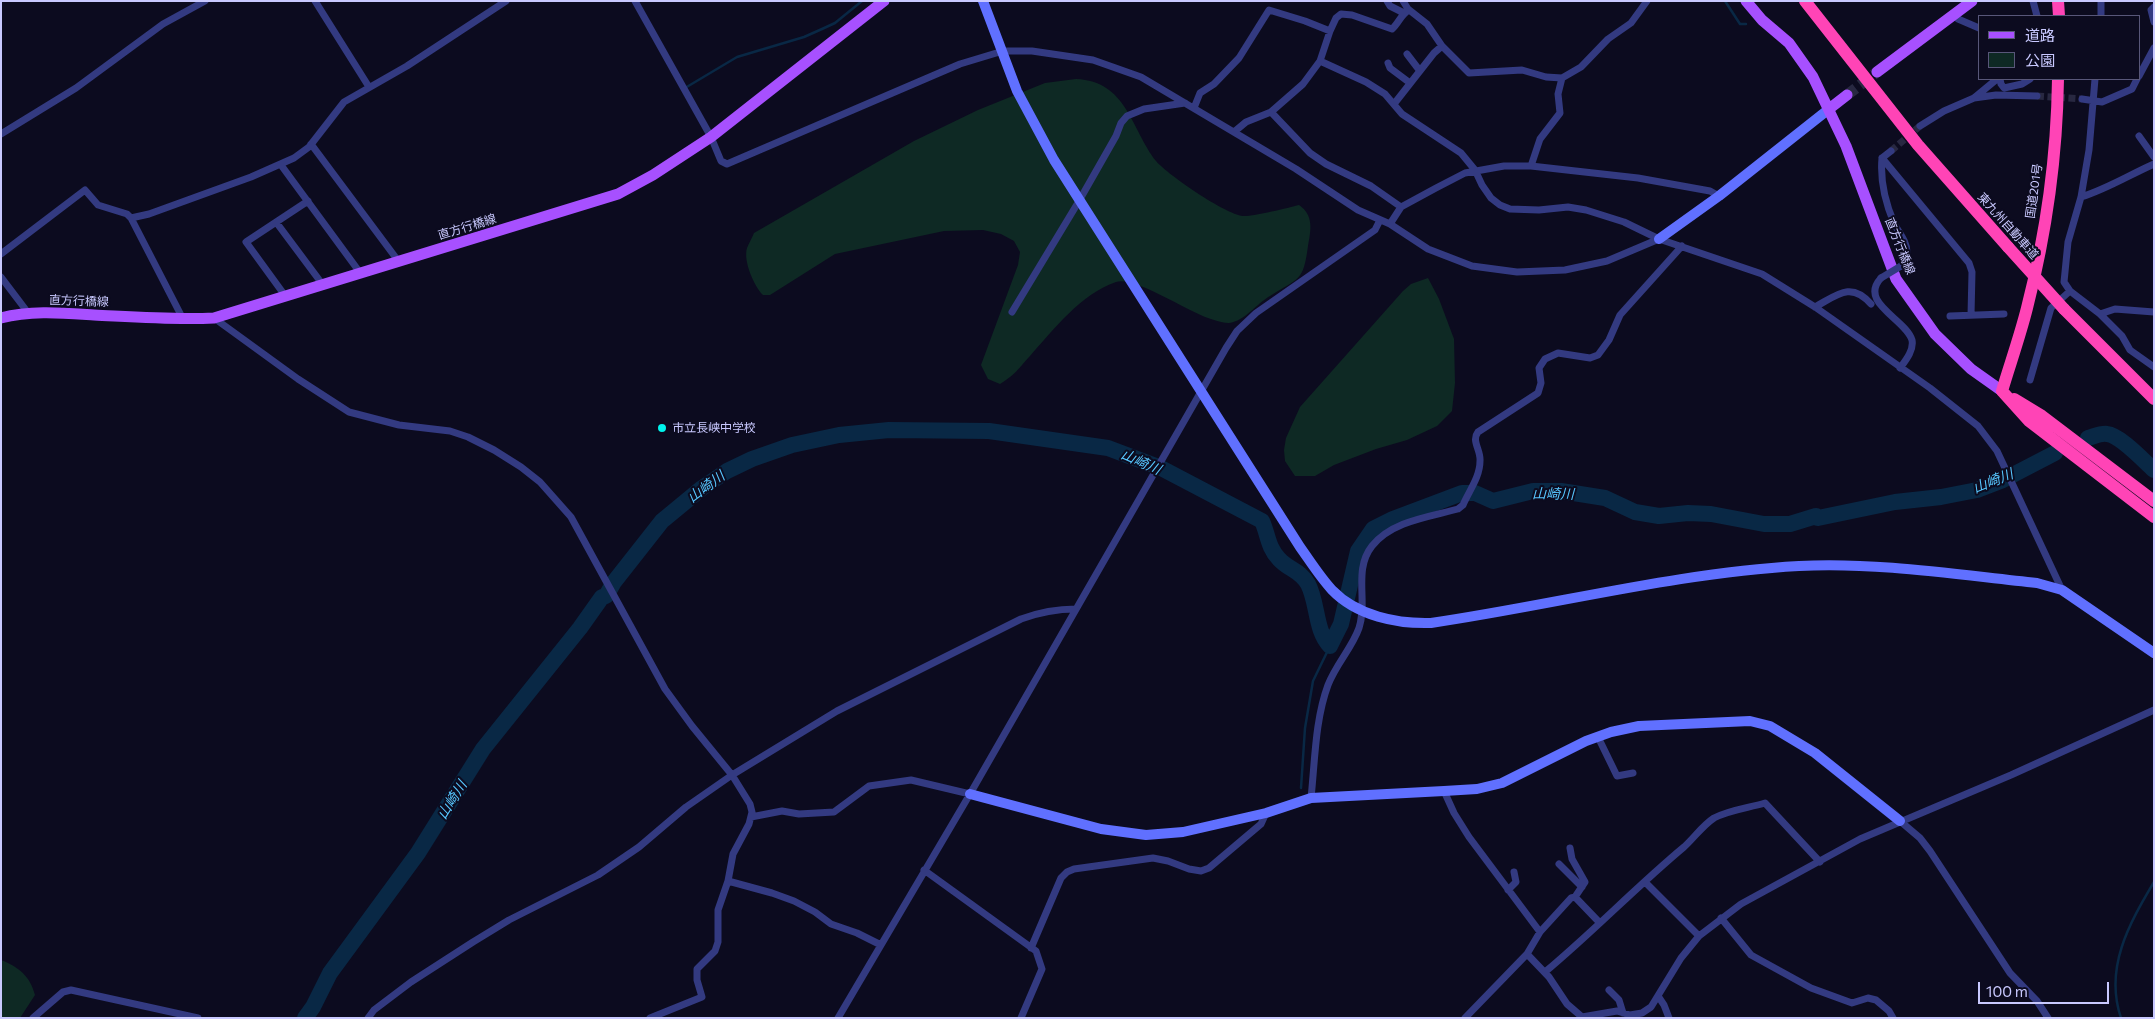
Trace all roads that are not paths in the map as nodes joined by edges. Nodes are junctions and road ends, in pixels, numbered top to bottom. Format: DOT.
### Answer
graph roads {
  1 [pos="205,1"];
  2 [pos="315,1"];
  3 [pos="506,1"];
  4 [pos="636,1"];
  5 [pos="884,1"];
  6 [pos="983,1"];
  7 [pos="1387,1"];
  8 [pos="1403,1"];
  9 [pos="1647,1"];
  10 [pos="1746,1"];
  11 [pos="1805,1"];
  12 [pos="1814,1"];
  13 [pos="1972,1"];
  14 [pos="2033,1"];
  15 [pos="2058,1"];
  16 [pos="2101,1"];
  17 [pos="2154,7"];
  18 [pos="1407,12"];
  19 [pos="1953,15"];
  20 [pos="2037,15"];
  21 [pos="2059,15"];
  22 [pos="2101,15"];
  23 [pos="2154,22"];
  24 [pos="1978,28"];
  25 [pos="1330,31"];
  26 [pos="1442,46"];
  27 [pos="2154,48"];
  28 [pos="1003,51"];
  29 [pos="1408,54"];
  30 [pos="1320,61"];
  31 [pos="1854,61"];
  32 [pos="1388,63"];
  33 [pos="1420,71"];
  34 [pos="1876,72"];
  35 [pos="2140,73"];
  36 [pos="1562,78"];
  37 [pos="1998,80"];
  38 [pos="1999,80"];
  39 [pos="2028,80"];
  40 [pos="2058,80"];
  41 [pos="2094,80"];
  42 [pos="2136,80"];
  43 [pos="1410,83"];
  44 [pos="369,87"];
  45 [pos="1847,95"];
  46 [pos="2038,96"];
  47 [pos="1974,98"];
  48 [pos="2082,99"];
  49 [pos="2094,101"];
  50 [pos="1185,102"];
  51 [pos="1394,104"];
  52 [pos="1194,108"];
  53 [pos="1829,109"];
  54 [pos="1271,112"];
  55 [pos="1920,126"];
  56 [pos="1234,132"];
  57 [pos="1,134"];
  58 [pos="2139,136"];
  59 [pos="711,137"];
  60 [pos="311,144"];
  61 [pos="1890,151"];
  62 [pos="2154,157"];
  63 [pos="1882,158"];
  64 [pos="2154,164"];
  65 [pos="281,165"];
  66 [pos="1531,166"];
  67 [pos="1475,170"];
  68 [pos="1719,196"];
  69 [pos="2081,197"];
  70 [pos="308,201"];
  71 [pos="1079,201"];
  72 [pos="1401,207"];
  73 [pos="131,218"];
  74 [pos="1380,220"];
  75 [pos="276,222"];
  76 [pos="1390,224"];
  77 [pos="1659,239"];
  78 [pos="1682,246"];
  79 [pos="1,254"];
  80 [pos="399,262"];
  81 [pos="362,274"];
  82 [pos="1,276"];
  83 [pos="323,285"];
  84 [pos="2070,291"];
  85 [pos="286,297"];
  86 [pos="1871,304"];
  87 [pos="1815,307"];
  88 [pos="1012,312"];
  89 [pos="2154,312"];
  90 [pos="29,314"];
  91 [pos="2004,314"];
  92 [pos="2100,314"];
  93 [pos="1971,315"];
  94 [pos="1950,316"];
  95 [pos="1,318"];
  96 [pos="214,318"];
  97 [pos="183,320"];
  98 [pos="2154,367"];
  99 [pos="1900,368"];
  100 [pos="2030,380"];
  101 [pos="1200,392"];
  102 [pos="2002,392"];
  103 [pos="2154,399"];
  104 [pos="2154,501"];
  105 [pos="2154,517"];
  106 [pos="2062,590"];
  107 [pos="1076,609"];
  108 [pos="1361,610"];
  109 [pos="2154,654"];
  110 [pos="2154,710"];
  111 [pos="1598,737"];
  112 [pos="1633,774"];
  113 [pos="732,775"];
  114 [pos="1444,791"];
  115 [pos="970,794"];
  116 [pos="1311,798"];
  117 [pos="1266,813"];
  118 [pos="751,817"];
  119 [pos="1900,821"];
  120 [pos="1570,848"];
  121 [pos="1820,862"];
  122 [pos="1559,864"];
  123 [pos="924,870"];
  124 [pos="1514,872"];
  125 [pos="728,881"];
  126 [pos="1646,882"];
  127 [pos="1582,887"];
  128 [pos="1508,890"];
  129 [pos="1575,897"];
  130 [pos="1721,918"];
  131 [pos="1599,922"];
  132 [pos="1540,932"];
  133 [pos="1699,936"];
  134 [pos="881,944"];
  135 [pos="1031,948"];
  136 [pos="1527,954"];
  137 [pos="1545,972"];
  138 [pos="1609,990"];
  139 [pos="1658,996"];
  140 [pos="1628,1015"];
  141 [pos="1022,1017"];
  142 [pos="33,1018"];
  143 [pos="198,1018"];
  144 [pos="368,1018"];
  145 [pos="650,1018"];
  146 [pos="838,1018"];
  147 [pos="1465,1018"];
  148 [pos="1669,1018"];
  149 [pos="1893,1018"];
  150 [pos="2048,1018"];
  1 -- 57 [label="street"];
  2 -- 44 [label="street"];
  3 -- 44 [label="street"];
  4 -- 59 [label="street"];
  5 -- 59 [label="main road, 直方行橋線"];
  6 -- 28 [label="street"];
  7 -- 18 [label="street"];
  8 -- 18 [label="street"];
  9 -- 36 [label="street"];
  10 -- 53 [label="main road, 直方行橋線"];
  11 -- 31 [label="highway, 東九州自動車道"];
  12 -- 31 [label="highway, 東九州自動車道"];
  13 -- 19 [label="main road"];
  14 -- 20 [label="street"];
  15 -- 21 [label="highway"];
  16 -- 22 [label="street"];
  17 -- 23 [label="street"];
  18 -- 25 [label="street"];
  18 -- 26 [label="street"];
  19 -- 24 [label="street"];
  19 -- 34 [label="main road"];
  25 -- 30 [label="street"];
  25 -- 52 [label="street"];
  26 -- 33 [label="street"];
  26 -- 36 [label="street"];
  27 -- 35 [label="street"];
  28 -- 50 [label="street"];
  28 -- 59 [label="street"];
  28 -- 71 [label="street"];
  29 -- 33 [label="street"];
  30 -- 51 [label="street"];
  30 -- 54 [label="street"];
  31 -- 103 [label="highway, 東九州自動車道, bridge"];
  32 -- 43 [label="street"];
  33 -- 43 [label="street"];
  36 -- 66 [label="street"];
  37 -- 47 [label="street"];
  38 -- 39 [label="street"];
  40 -- 102 [label="highway, 国道201号"];
  41 -- 49 [label="street"];
  42 -- 49 [label="street"];
  43 -- 51 [label="street"];
  44 -- 60 [label="street"];
  45 -- 53 [label="main road"];
  46 -- 47 [label="street"];
  47 -- 55 [label="street"];
  48 -- 49 [label="street"];
  49 -- 69 [label="street"];
  50 -- 52 [label="street"];
  50 -- 71 [label="street"];
  51 -- 67 [label="street"];
  52 -- 56 [label="street"];
  53 -- 68 [label="street"];
  53 -- 102 [label="main road, 直方行橋線"];
  54 -- 56 [label="street"];
  54 -- 72 [label="street"];
  56 -- 74 [label="street"];
  58 -- 62 [label="street"];
  59 -- 80 [label="main road, 直方行橋線"];
  60 -- 65 [label="street"];
  60 -- 80 [label="street"];
  61 -- 63 [label="street"];
  63 -- 93 [label="street"];
  63 -- 99 [label="street, bridge"];
  64 -- 69 [label="street"];
  65 -- 70 [label="street"];
  65 -- 73 [label="street"];
  66 -- 67 [label="street"];
  66 -- 68 [label="street"];
  67 -- 72 [label="street"];
  67 -- 77 [label="street"];
  68 -- 77 [label="street"];
  69 -- 84 [label="street"];
  70 -- 75 [label="street"];
  70 -- 81 [label="street"];
  71 -- 88 [label="street"];
  71 -- 101 [label="street"];
  72 -- 76 [label="street"];
  73 -- 79 [label="street"];
  73 -- 97 [label="street"];
  74 -- 76 [label="street"];
  74 -- 101 [label="street"];
  75 -- 83 [label="street"];
  75 -- 85 [label="street"];
  76 -- 77 [label="street"];
  77 -- 78 [label="street"];
  78 -- 87 [label="street"];
  78 -- 108 [label="street"];
  80 -- 81 [label="main road, 直方行橋線"];
  81 -- 83 [label="main road, 直方行橋線"];
  82 -- 90 [label="street"];
  83 -- 85 [label="main road, 直方行橋線"];
  84 -- 92 [label="street"];
  84 -- 100 [label="street"];
  85 -- 96 [label="main road, 直方行橋線"];
  86 -- 87 [label="street"];
  87 -- 99 [label="street"];
  89 -- 92 [label="street"];
  90 -- 95 [label="main road, 直方行橋線"];
  90 -- 97 [label="main road, 直方行橋線"];
  91 -- 93 [label="street"];
  92 -- 98 [label="street"];
  93 -- 94 [label="street"];
  96 -- 97 [label="main road, 直方行橋線"];
  96 -- 113 [label="street"];
  99 -- 106 [label="street"];
  101 -- 107 [label="street"];
  101 -- 108 [label="street"];
  102 -- 104 [label="highway"];
  102 -- 105 [label="highway"];
  106 -- 108 [label="street"];
  106 -- 109 [label="street"];
  107 -- 113 [label="street"];
  107 -- 115 [label="street"];
  108 -- 116 [label="street"];
  110 -- 119 [label="street"];
  111 -- 112 [label="street"];
  111 -- 114 [label="street"];
  111 -- 119 [label="street"];
  113 -- 118 [label="street"];
  113 -- 144 [label="street"];
  114 -- 116 [label="street"];
  114 -- 128 [label="street"];
  115 -- 117 [label="street"];
  115 -- 118 [label="street"];
  115 -- 123 [label="street"];
  116 -- 117 [label="street"];
  117 -- 135 [label="street"];
  118 -- 125 [label="street"];
  119 -- 121 [label="street"];
  119 -- 150 [label="street"];
  120 -- 127 [label="street"];
  121 -- 126 [label="street"];
  121 -- 130 [label="street"];
  122 -- 127 [label="street"];
  123 -- 134 [label="street"];
  123 -- 135 [label="street"];
  124 -- 128 [label="street"];
  125 -- 134 [label="street"];
  125 -- 145 [label="street"];
  126 -- 131 [label="street"];
  126 -- 133 [label="street"];
  127 -- 129 [label="street"];
  128 -- 132 [label="street"];
  129 -- 131 [label="street"];
  129 -- 132 [label="street"];
  130 -- 133 [label="street"];
  130 -- 149 [label="street"];
  131 -- 137 [label="street"];
  132 -- 136 [label="street"];
  133 -- 139 [label="street"];
  134 -- 146 [label="street"];
  135 -- 141 [label="street"];
  136 -- 137 [label="street"];
  136 -- 147 [label="street"];
  137 -- 140 [label="street"];
  138 -- 140 [label="street"];
  139 -- 140 [label="street"];
  139 -- 148 [label="street"];
  142 -- 143 [label="street"];
}
